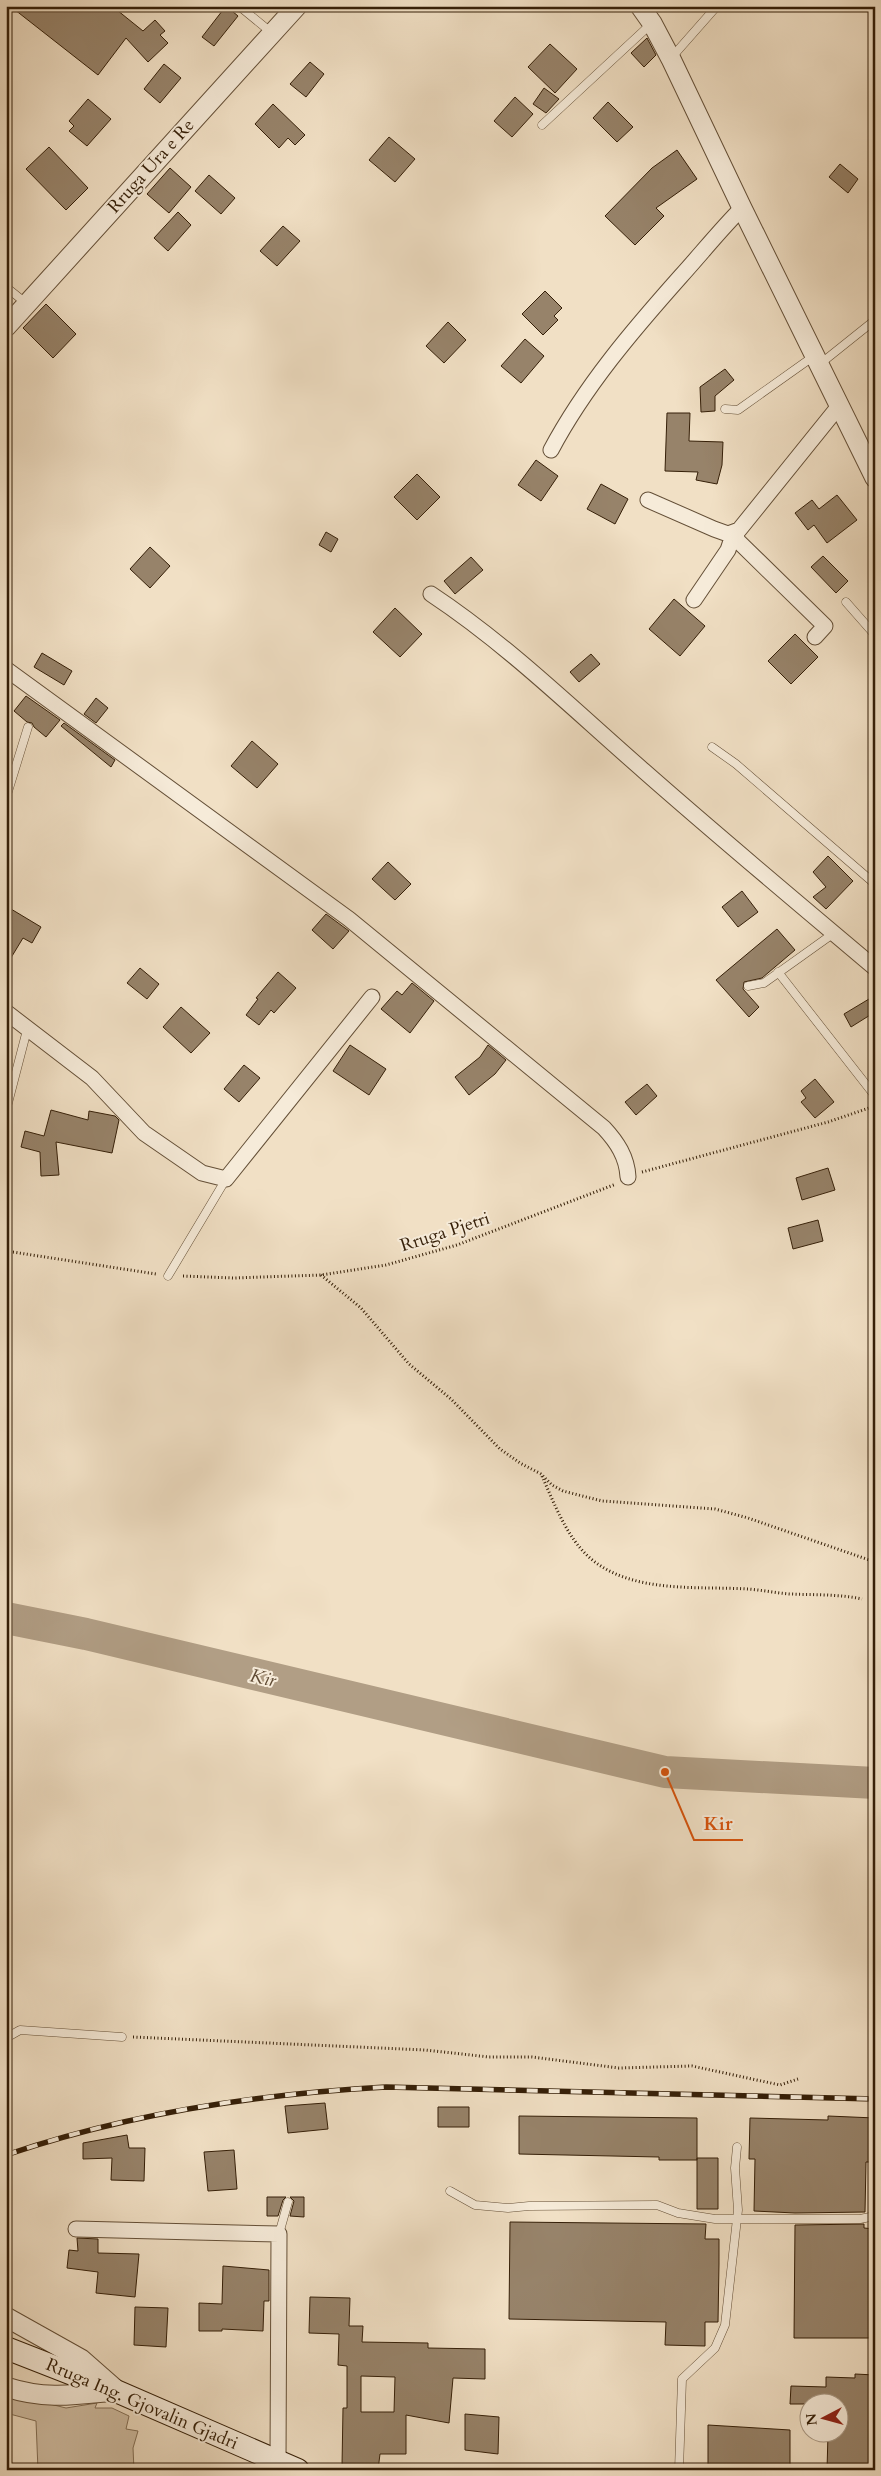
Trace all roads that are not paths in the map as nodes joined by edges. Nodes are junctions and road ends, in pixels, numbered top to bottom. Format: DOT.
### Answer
graph roads {
  1 [pos="239,6"];
  2 [pos="297,6"];
  3 [pos="640,6"];
  4 [pos="717,6"];
  5 [pos="652,23"];
  6 [pos="272,33"];
  7 [pos="671,58"];
  8 [pos="542,125"];
  9 [pos="742,208"];
  10 [pos="6,287"];
  11 [pos="27,304"];
  12 [pos="875,320"];
  13 [pos="6,327"];
  14 [pos="816,360"];
  15 [pos="839,406"];
  16 [pos="725,409"];
  17 [pos="551,450"];
  18 [pos="874,475"];
  19 [pos="648,500"];
  20 [pos="734,532"];
  21 [pos="432,594"];
  22 [pos="694,600"];
  23 [pos="846,602"];
  24 [pos="875,635"];
  25 [pos="815,637"];
  26 [pos="6,669"];
  27 [pos="28,727"];
  28 [pos="712,747"];
  29 [pos="6,798"];
  30 [pos="875,884"];
  31 [pos="834,933"];
  32 [pos="875,968"];
  33 [pos="778,972"];
  34 [pos="748,986"];
  35 [pos="372,997"];
  36 [pos="6,1012"];
  37 [pos="27,1030"];
  38 [pos="875,1096"];
  39 [pos="6,1103"];
  40 [pos="628,1177"];
  41 [pos="226,1179"];
  42 [pos="168,1276"];
  43 [pos="122,2037"];
  44 [pos="6,2038"];
  45 [pos="737,2147"];
  46 [pos="450,2191"];
  47 [pos="288,2202"];
  48 [pos="875,2216"];
  49 [pos="736,2219"];
  50 [pos="76,2229"];
  51 [pos="279,2234"];
  52 [pos="6,2316"];
  53 [pos="6,2348"];
  54 [pos="6,2387"];
  55 [pos="116,2391"];
  56 [pos="275,2462"];
  57 [pos="679,2470"];
  1 -- 6 [label="lane"];
  2 -- 6 [label="street, Rruga Ura e Re"];
  3 -- 5 [label="street"];
  4 -- 7 [label="lane"];
  5 -- 7 [label="street"];
  5 -- 8 [label="lane"];
  6 -- 11 [label="street, Rruga Ura e Re"];
  7 -- 9 [label="street"];
  9 -- 14 [label="street"];
  9 -- 17 [label="street"];
  10 -- 11 [label="lane"];
  11 -- 13 [label="street, Rruga Ura e Re"];
  12 -- 14 [label="lane"];
  14 -- 15 [label="street"];
  14 -- 16 [label="lane"];
  15 -- 18 [label="street"];
  15 -- 20 [label="street"];
  19 -- 20 [label="street"];
  20 -- 22 [label="street"];
  20 -- 25 [label="street"];
  21 -- 31 [label="street"];
  23 -- 24 [label="lane"];
  26 -- 40 [label="street"];
  27 -- 29 [label="lane"];
  28 -- 30 [label="lane"];
  31 -- 32 [label="street"];
  31 -- 33 [label="lane"];
  33 -- 34 [label="lane"];
  33 -- 38 [label="lane"];
  35 -- 41 [label="street"];
  36 -- 37 [label="street"];
  37 -- 39 [label="lane"];
  37 -- 41 [label="street"];
  41 -- 42 [label="lane"];
  43 -- 44 [label="lane"];
  45 -- 49 [label="lane"];
  46 -- 49 [label="lane"];
  47 -- 51 [label="lane"];
  48 -- 49 [label="lane"];
  49 -- 57 [label="lane"];
  50 -- 51 [label="street"];
  51 -- 56 [label="street, Rruga Ing. Gjovalin Gjadri"];
  52 -- 55 [label="street"];
  53 -- 55 [label="main road, Rruga Ing. Gjovalin Gjadri"];
  54 -- 55 [label="street"];
  55 -- 56 [label="main road, Rruga Ing. Gjovalin Gjadri"];
}
